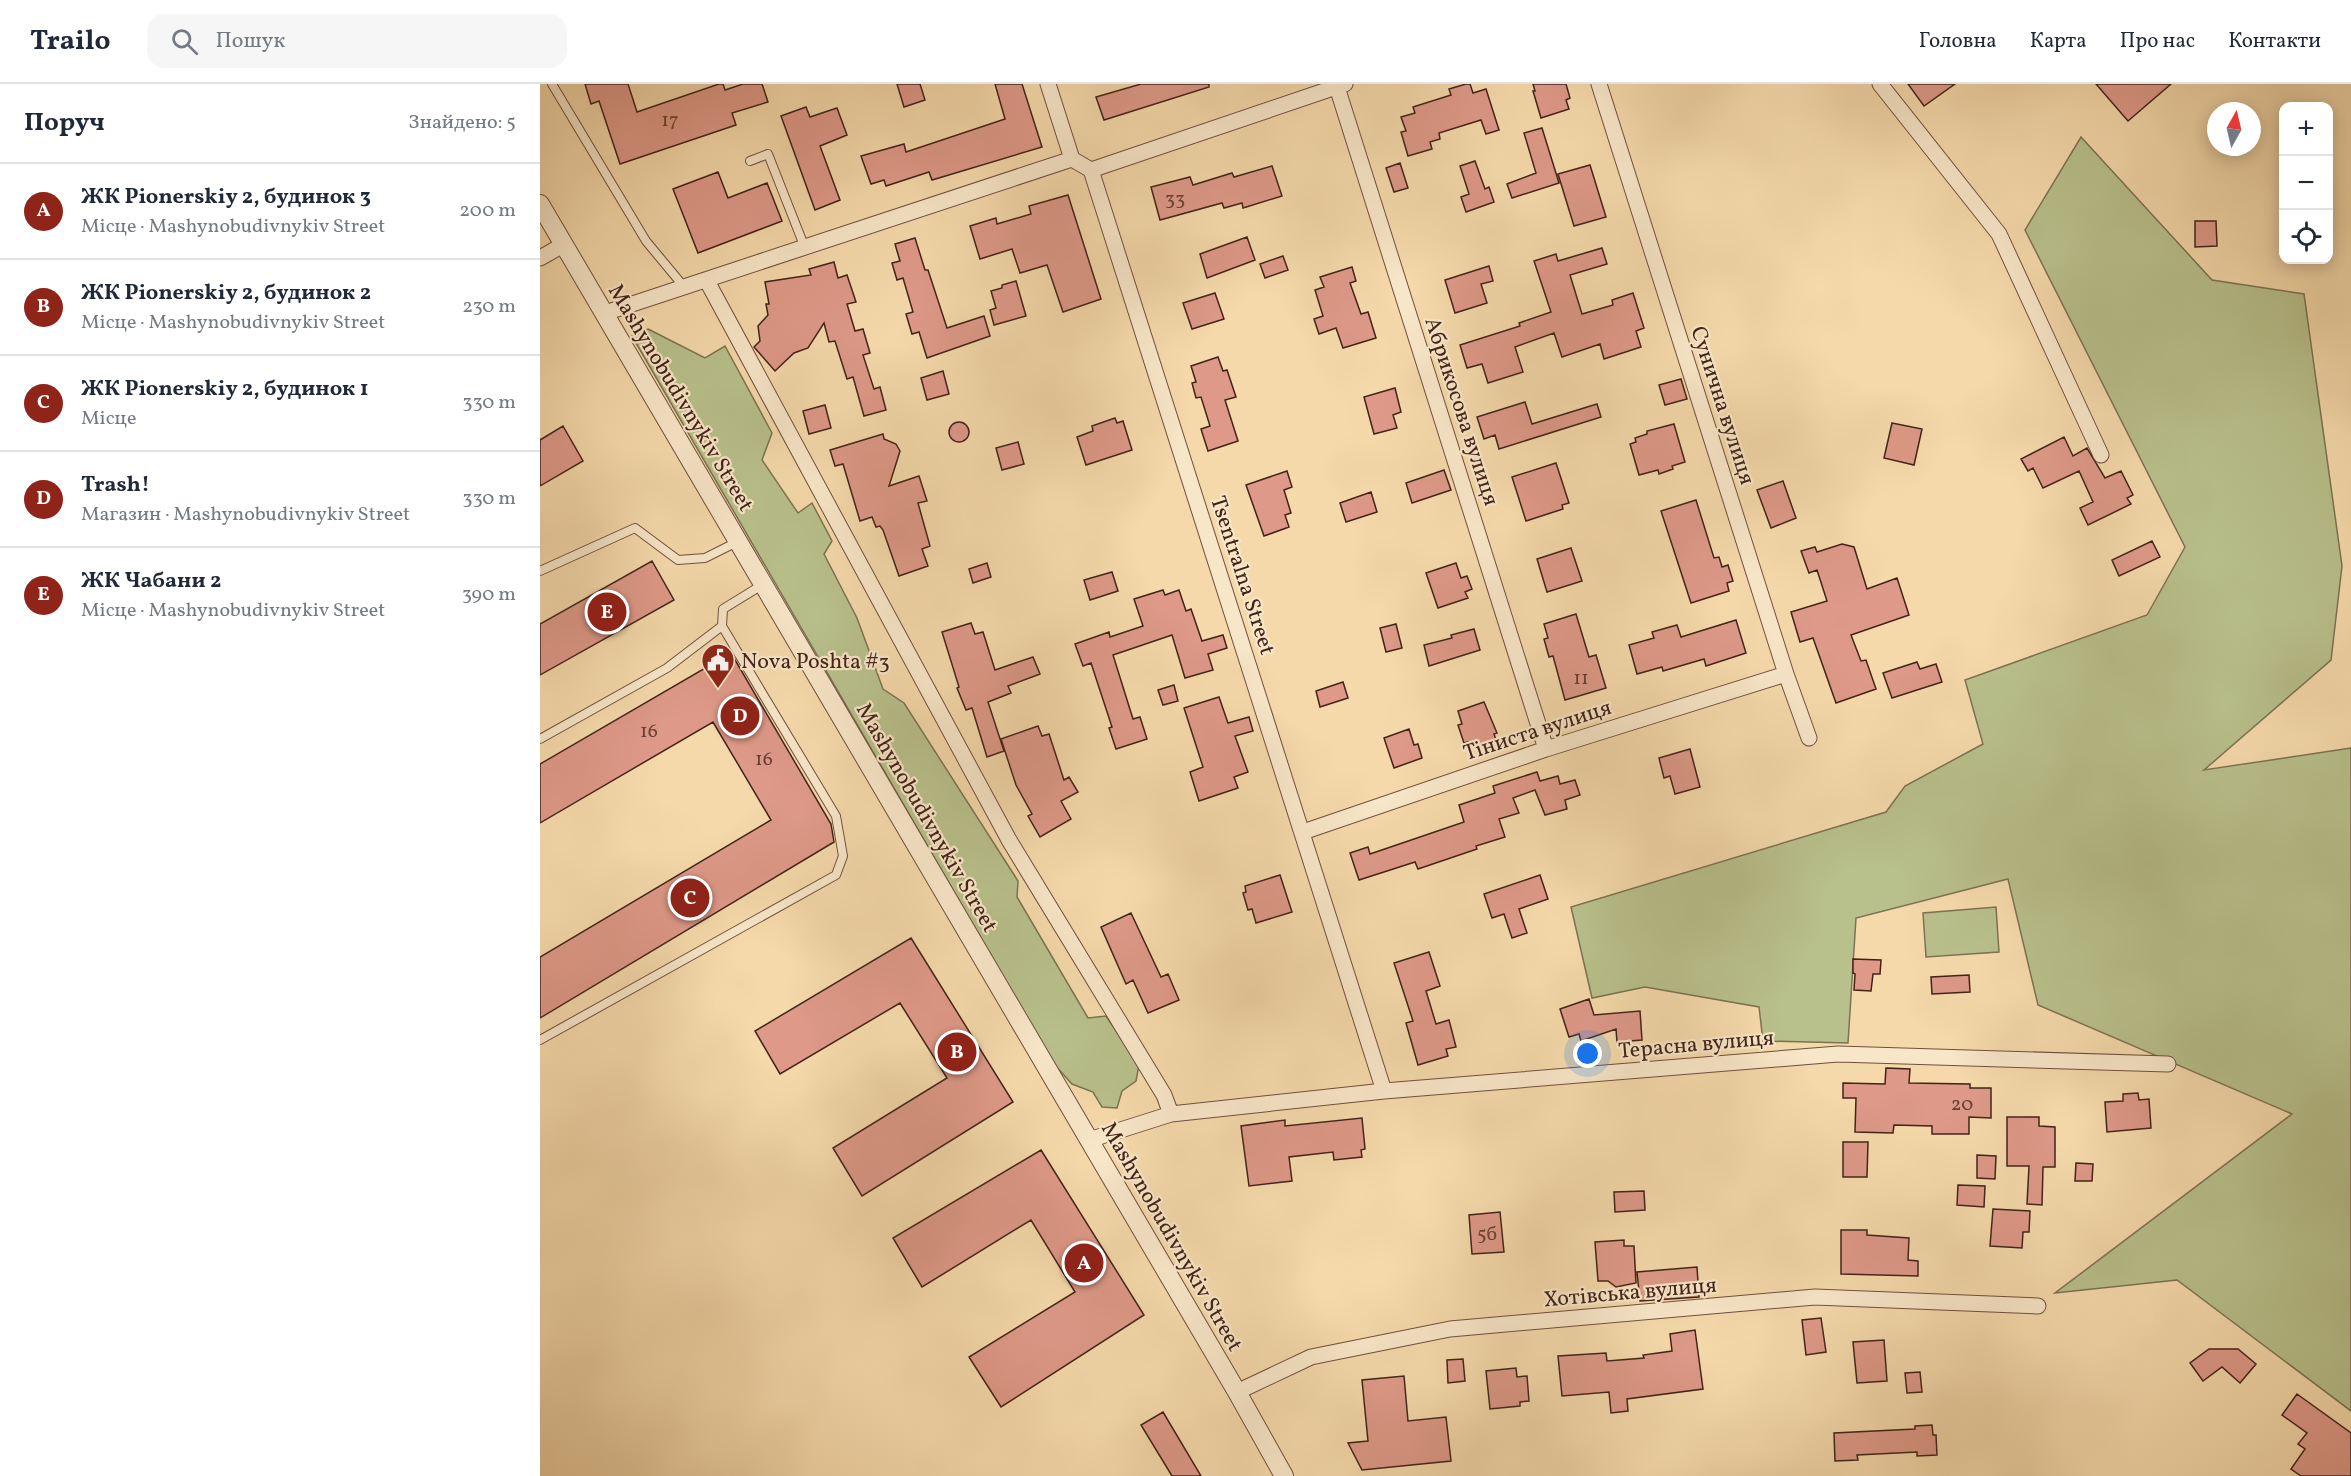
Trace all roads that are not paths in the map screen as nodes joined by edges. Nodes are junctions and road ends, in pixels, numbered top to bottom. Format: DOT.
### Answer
graph roads {
  1 [pos="552,84"];
  2 [pos="1048,84"];
  3 [pos="1599,84"];
  4 [pos="1880,84"];
  5 [pos="1341,85"];
  6 [pos="1072,159"];
  7 [pos="750,161"];
  8 [pos="1091,170"];
  9 [pos="540,204"];
  10 [pos="563,245"];
  11 [pos="805,248"];
  12 [pos="540,258"];
  13 [pos="707,281"];
  14 [pos="685,288"];
  15 [pos="605,313"];
  16 [pos="2101,455"];
  17 [pos="739,541"];
  18 [pos="540,572"];
  19 [pos="764,584"];
  20 [pos="722,626"];
  21 [pos="1786,674"];
  22 [pos="1809,738"];
  23 [pos="540,740"];
  24 [pos="1546,749"];
  25 [pos="1303,832"];
  26 [pos="540,1040"];
  27 [pos="2168,1064"];
  28 [pos="1384,1091"];
  29 [pos="1171,1114"];
  30 [pos="1089,1140"];
  31 [pos="2038,1306"];
  32 [pos="1237,1392"];
  33 [pos="1284,1476"];
  1 -- 14 [label="lane"];
  2 -- 6 [label="street"];
  3 -- 21 [label="street, Сунична вулиця"];
  4 -- 16 [label="street"];
  5 -- 8 [label="street"];
  5 -- 24 [label="street, Абрикосова вулиця"];
  6 -- 8 [label="street"];
  6 -- 11 [label="street"];
  7 -- 11 [label="lane"];
  8 -- 25 [label="street, Tsentralna Street"];
  9 -- 10 [label="street, Mashynobudivnykiv Street"];
  10 -- 12 [label="street"];
  10 -- 15 [label="street, Mashynobudivnykiv Street"];
  11 -- 13 [label="street"];
  13 -- 14 [label="street"];
  13 -- 29 [label="street"];
  14 -- 15 [label="street"];
  15 -- 17 [label="street, Mashynobudivnykiv Street"];
  17 -- 18 [label="lane"];
  17 -- 19 [label="street, Mashynobudivnykiv Street"];
  19 -- 20 [label="lane"];
  19 -- 30 [label="street, Mashynobudivnykiv Street"];
  20 -- 23 [label="lane"];
  20 -- 26 [label="lane"];
  21 -- 22 [label="street, Сунична вулиця"];
  21 -- 24 [label="street, Тіниста вулиця"];
  24 -- 25 [label="street, Тіниста вулиця"];
  25 -- 28 [label="street, Tsentralna Street"];
  27 -- 28 [label="street, Терасна вулиця"];
  28 -- 29 [label="street, Терасна вулиця"];
  29 -- 30 [label="street, Терасна вулиця"];
  30 -- 32 [label="street, Mashynobudivnykiv Street"];
  31 -- 32 [label="street, Хотівська вулиця"];
  32 -- 33 [label="street, Mashynobudivnykiv Street"];
}
